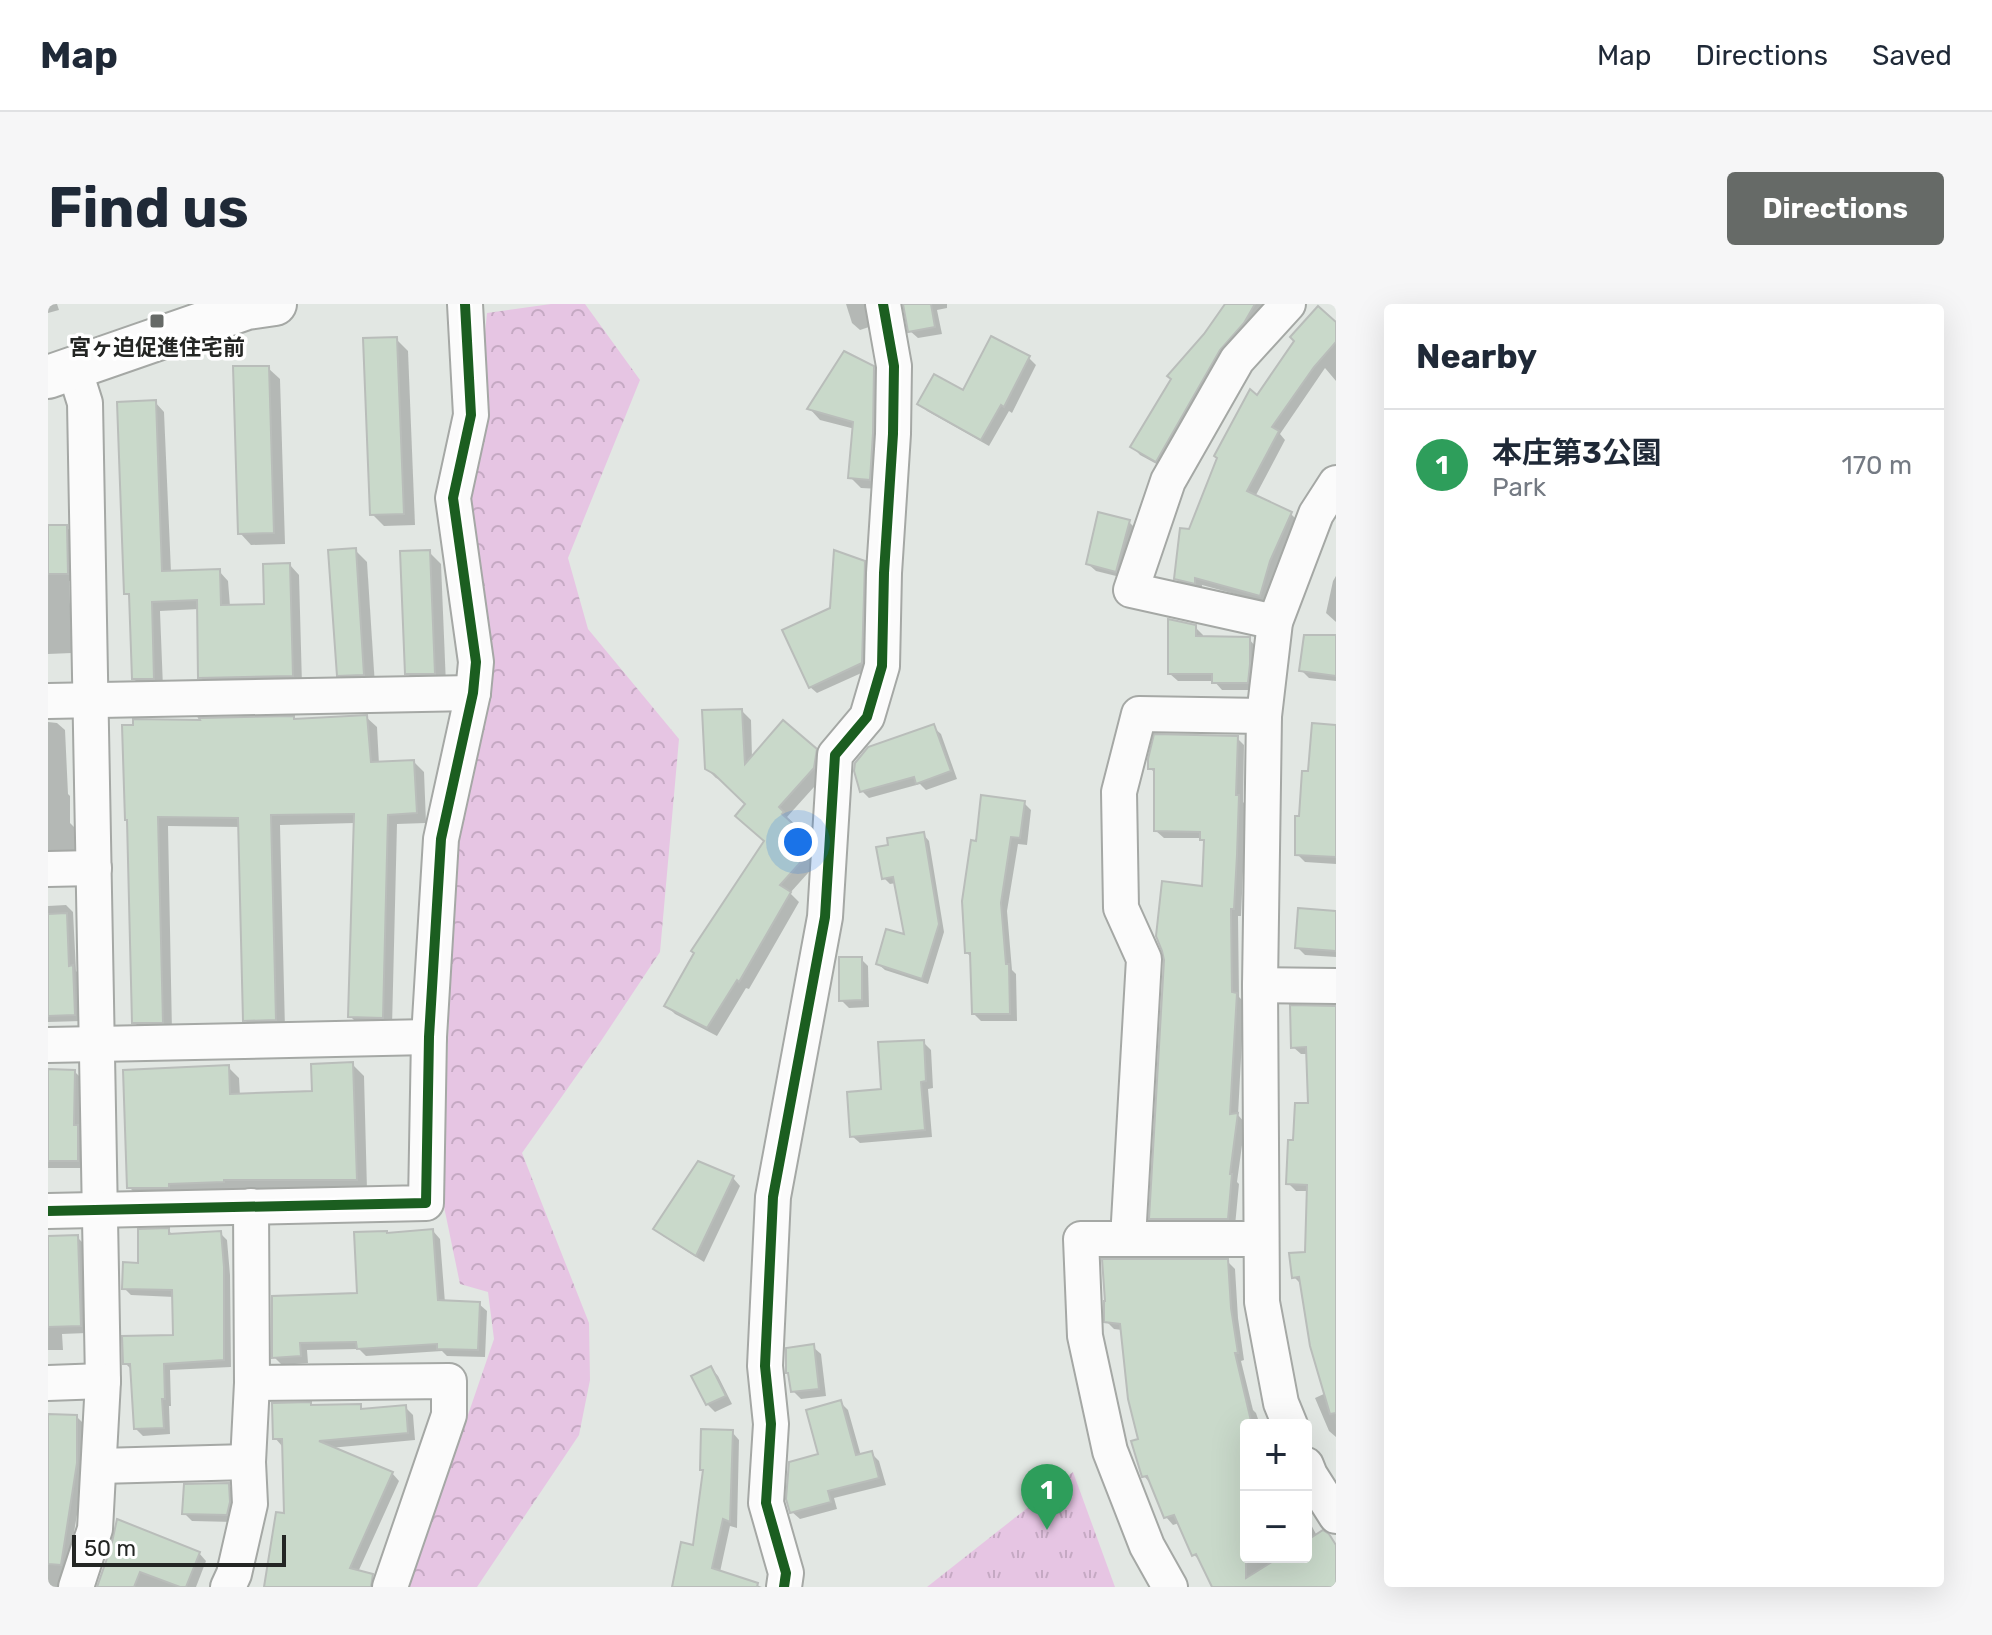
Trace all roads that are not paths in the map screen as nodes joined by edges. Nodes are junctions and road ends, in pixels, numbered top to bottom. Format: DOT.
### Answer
graph roads {
  1 [pos="465,304"];
  2 [pos="883,304"];
  3 [pos="1288,304"];
  4 [pos="256,305"];
  5 [pos="61,372"];
  6 [pos="1336,483"];
  7 [pos="1275,622"];
  8 [pos="473,693"];
  9 [pos="91,700"];
  10 [pos="48,701"];
  11 [pos="1264,716"];
  12 [pos="94,868"];
  13 [pos="48,869"];
  14 [pos="1260,985"];
  15 [pos="1336,986"];
  16 [pos="429,1037"];
  17 [pos="97,1044"];
  18 [pos="48,1045"];
  19 [pos="251,1206"];
  20 [pos="100,1210"];
  21 [pos="48,1211"];
  22 [pos="1128,1239"];
  23 [pos="1261,1239"];
  24 [pos="103,1381"];
  25 [pos="48,1383"];
  26 [pos="252,1383"];
  27 [pos="1288,1419"];
  28 [pos="248,1462"];
  29 [pos="99,1466"];
  30 [pos="1312,1478"];
  31 [pos="1336,1516"];
  32 [pos="1166,1586"];
  33 [pos="76,1587"];
  34 [pos="228,1587"];
  35 [pos="390,1587"];
  36 [pos="784,1587"];
  1 -- 8 [label="street"];
  2 -- 36 [label="street"];
  3 -- 7 [label="street"];
  4 -- 5 [label="street"];
  5 -- 9 [label="street"];
  6 -- 7 [label="street"];
  7 -- 11 [label="street"];
  8 -- 9 [label="street"];
  8 -- 16 [label="street"];
  9 -- 10 [label="street"];
  9 -- 12 [label="street"];
  11 -- 14 [label="street"];
  11 -- 22 [label="street"];
  12 -- 13 [label="street"];
  12 -- 17 [label="street"];
  14 -- 15 [label="street"];
  14 -- 23 [label="street"];
  16 -- 17 [label="street"];
  16 -- 19 [label="street"];
  17 -- 18 [label="street"];
  17 -- 20 [label="street"];
  19 -- 20 [label="street"];
  19 -- 26 [label="street"];
  20 -- 21 [label="street"];
  20 -- 24 [label="street"];
  22 -- 23 [label="street"];
  22 -- 32 [label="street"];
  23 -- 27 [label="street"];
  24 -- 25 [label="street"];
  24 -- 29 [label="street"];
  26 -- 28 [label="street"];
  26 -- 35 [label="street"];
  28 -- 29 [label="street"];
  28 -- 34 [label="street"];
  29 -- 33 [label="street"];
  30 -- 31 [label="street"];
}
